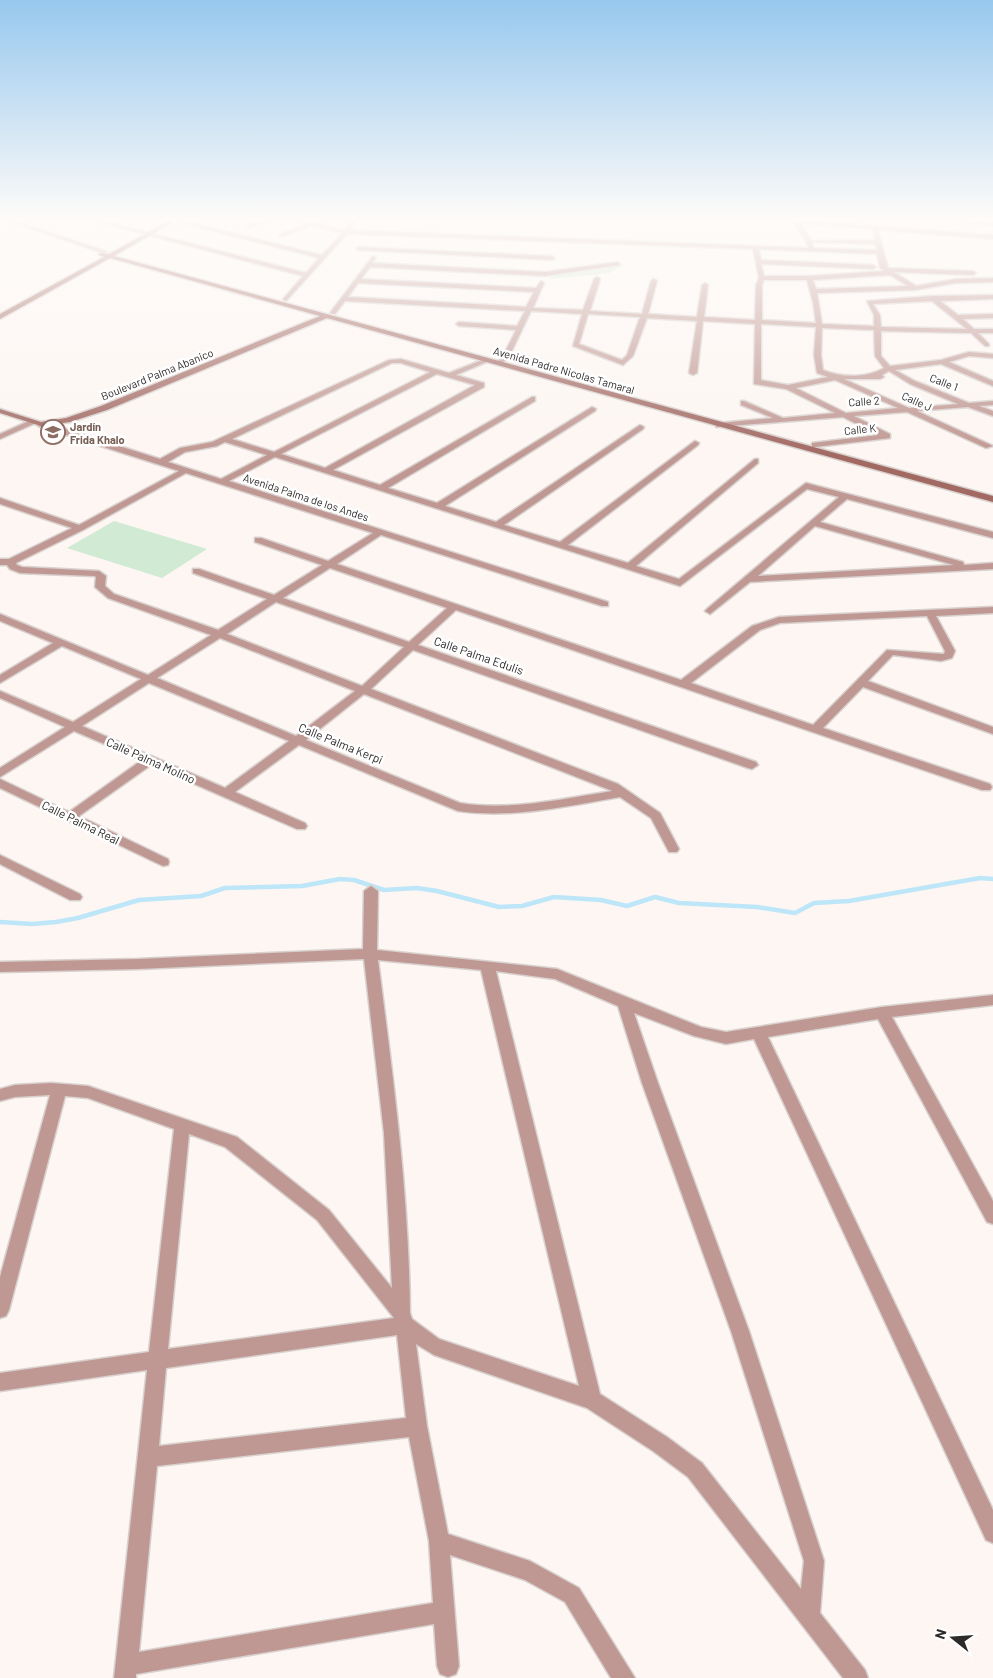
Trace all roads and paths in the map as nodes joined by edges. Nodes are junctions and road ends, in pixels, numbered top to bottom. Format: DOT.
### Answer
graph roads {
  1 [pos="21,299"];
  2 [pos="30,299"];
  3 [pos="276,299"];
  4 [pos="286,299"];
  5 [pos="345,299"];
  6 [pos="351,299"];
  7 [pos="534,299"];
  8 [pos="591,299"];
  9 [pos="650,299"];
  10 [pos="703,299"];
  11 [pos="759,299"];
  12 [pos="816,299"];
  13 [pos="923,299"];
  14 [pos="933,299"];
  15 [pos="530,309"];
  16 [pos="0,310"];
  17 [pos="587,312"];
  18 [pos="330,314"];
  19 [pos="644,315"];
  20 [pos="993,316"];
  21 [pos="0,317"];
  22 [pos="957,317"];
  23 [pos="700,318"];
  24 [pos="760,322"];
  25 [pos="459,324"];
  26 [pos="819,325"];
  27 [pos="521,328"];
  28 [pos="879,329"];
  29 [pos="993,331"];
  30 [pos="974,332"];
  31 [pos="987,345"];
  32 [pos="993,356"];
  33 [pos="505,359"];
  34 [pos="487,360"];
  35 [pos="942,362"];
  36 [pos="498,363"];
  37 [pos="890,368"];
  38 [pos="437,371"];
  39 [pos="693,373"];
  40 [pos="450,374"];
  41 [pos="898,376"];
  42 [pos="873,377"];
  43 [pos="836,378"];
  44 [pos="993,384"];
  45 [pos="788,388"];
  46 [pos="532,398"];
  47 [pos="744,403"];
  48 [pos="993,403"];
  49 [pos="970,404"];
  50 [pos="592,409"];
  51 [pos="907,409"];
  52 [pos="0,412"];
  53 [pos="844,413"];
  54 [pos="993,414"];
  55 [pos="24,419"];
  56 [pos="781,419"];
  57 [pos="37,423"];
  58 [pos="736,423"];
  59 [pos="719,425"];
  60 [pos="640,427"];
  61 [pos="0,430"];
  62 [pos="0,436"];
  63 [pos="225,439"];
  64 [pos="694,443"];
  65 [pos="815,445"];
  66 [pos="989,446"];
  67 [pos="275,454"];
  68 [pos="755,461"];
  69 [pos="161,462"];
  70 [pos="186,470"];
  71 [pos="326,471"];
  72 [pos="221,482"];
  73 [pos="382,488"];
  74 [pos="993,492"];
  75 [pos="846,496"];
  76 [pos="993,499"];
  77 [pos="0,501"];
  78 [pos="438,506"];
  79 [pos="814,523"];
  80 [pos="498,525"];
  81 [pos="80,528"];
  82 [pos="380,532"];
  83 [pos="993,535"];
  84 [pos="258,540"];
  85 [pos="562,546"];
  86 [pos="0,562"];
  87 [pos="12,562"];
  88 [pos="330,564"];
  89 [pos="993,566"];
  90 [pos="629,567"];
  91 [pos="972,567"];
  92 [pos="196,572"];
  93 [pos="747,579"];
  94 [pos="273,600"];
  95 [pos="604,604"];
  96 [pos="454,607"];
  97 [pos="993,610"];
  98 [pos="710,611"];
  99 [pos="930,613"];
  100 [pos="0,617"];
  101 [pos="220,634"];
  102 [pos="60,643"];
  103 [pos="411,645"];
  104 [pos="148,679"];
  105 [pos="0,680"];
  106 [pos="860,682"];
  107 [pos="684,684"];
  108 [pos="362,690"];
  109 [pos="0,694"];
  110 [pos="74,726"];
  111 [pos="815,729"];
  112 [pos="993,731"];
  113 [pos="298,740"];
  114 [pos="150,760"];
  115 [pos="752,765"];
  116 [pos="0,773"];
  117 [pos="0,783"];
  118 [pos="986,787"];
  119 [pos="226,793"];
  120 [pos="622,793"];
  121 [pos="70,817"];
  122 [pos="302,826"];
  123 [pos="673,849"];
  124 [pos="0,859"];
  125 [pos="163,862"];
  126 [pos="371,891"];
  127 [pos="75,898"];
  128 [pos="370,954"];
  129 [pos="487,965"];
  130 [pos="0,967"];
  131 [pos="993,1000"];
  132 [pos="624,1003"];
  133 [pos="882,1013"];
  134 [pos="759,1033"];
  135 [pos="59,1090"];
  136 [pos="5,1091"];
  137 [pos="182,1124"];
  138 [pos="993,1217"];
  139 [pos="0,1310"];
  140 [pos="403,1319"];
  141 [pos="159,1360"];
  142 [pos="0,1382"];
  143 [pos="592,1400"];
  144 [pos="416,1426"];
  145 [pos="148,1457"];
  146 [pos="993,1534"];
  147 [pos="439,1541"];
  148 [pos="444,1612"];
  149 [pos="809,1616"];
  150 [pos="448,1666"];
  151 [pos="126,1672"];
  152 [pos="624,1678"];
  153 [pos="857,1678"];
  1 -- 16 [label="street"];
  2 -- 21 [label="street"];
  3 -- 18 [label="street, Avenida Padre Nicolas Tamaral"];
  4 -- 18 [label="street, Avenida Padre Nicolas Tamaral"];
  5 -- 18 [label="street"];
  6 -- 15 [label="street"];
  7 -- 15 [label="street"];
  8 -- 17 [label="street"];
  9 -- 19 [label="street"];
  10 -- 23 [label="street"];
  11 -- 24 [label="street"];
  12 -- 26 [label="street"];
  13 -- 28 [label="street, Calle 1"];
  14 -- 22 [label="street"];
  15 -- 17 [label="street"];
  15 -- 27 [label="street"];
  17 -- 19 [label="street"];
  17 -- 19 [label="street"];
  18 -- 33 [label="street, Avenida Padre Nicolas Tamaral"];
  18 -- 34 [label="street, Avenida Padre Nicolas Tamaral"];
  18 -- 57 [label="street, Boulevard Palma Abanico"];
  19 -- 23 [label="street"];
  20 -- 22 [label="street"];
  22 -- 30 [label="street"];
  23 -- 24 [label="street"];
  23 -- 39 [label="street"];
  24 -- 26 [label="street"];
  24 -- 45 [label="street, Calle K"];
  25 -- 27 [label="street"];
  26 -- 28 [label="street"];
  26 -- 43 [label="street, Calle J"];
  27 -- 33 [label="street"];
  28 -- 30 [label="street"];
  28 -- 37 [label="street, Calle 1"];
  29 -- 30 [label="street"];
  30 -- 31 [label="street"];
  32 -- 35 [label="street"];
  33 -- 36 [label="street"];
  33 -- 58 [label="street, Avenida Padre Nicolas Tamaral"];
  34 -- 36 [label="street, Avenida Padre Nicolas Tamaral"];
  34 -- 40 [label="street"];
  35 -- 37 [label="street"];
  35 -- 44 [label="street"];
  36 -- 59 [label="street, Avenida Padre Nicolas Tamaral"];
  37 -- 41 [label="street, Calle 1"];
  37 -- 42 [label="street"];
  38 -- 40 [label="street"];
  38 -- 63 [label="street"];
  38 -- 67 [label="street"];
  40 -- 71 [label="street"];
  41 -- 42 [label="street"];
  41 -- 49 [label="street, Calle 1"];
  42 -- 43 [label="street"];
  43 -- 45 [label="street"];
  43 -- 51 [label="street, Calle J"];
  45 -- 53 [label="street, Calle K"];
  46 -- 73 [label="street"];
  47 -- 56 [label="street"];
  48 -- 49 [label="street, Calle 2"];
  49 -- 51 [label="street, Calle 2"];
  49 -- 54 [label="street, Calle 1"];
  50 -- 78 [label="street"];
  51 -- 53 [label="street, Calle 2"];
  51 -- 66 [label="street, Calle J"];
  52 -- 55 [label="street, Avenida Palma de los Andes"];
  53 -- 56 [label="street, Calle 2"];
  53 -- 65 [label="street, Calle K"];
  55 -- 57 [label="street, Avenida Palma de los Andes"];
  55 -- 61 [label="street"];
  56 -- 58 [label="street, Calle 2"];
  57 -- 62 [label="street, Boulevard Palma Abanico"];
  57 -- 69 [label="street, Avenida Palma de los Andes"];
  58 -- 59 [label="street, Calle 2"];
  58 -- 65 [label="street, Avenida Padre Nicolas Tamaral"];
  59 -- 76 [label="street, Avenida Padre Nicolas Tamaral"];
  60 -- 80 [label="street"];
  63 -- 67 [label="street"];
  63 -- 69 [label="street"];
  64 -- 85 [label="street"];
  65 -- 74 [label="street, Avenida Padre Nicolas Tamaral"];
  67 -- 71 [label="street"];
  67 -- 72 [label="street"];
  68 -- 90 [label="street"];
  69 -- 70 [label="street, Avenida Palma de los Andes"];
  70 -- 72 [label="street, Avenida Palma de los Andes"];
  70 -- 81 [label="street"];
  71 -- 73 [label="street"];
  72 -- 82 [label="street, Avenida Palma de los Andes"];
  73 -- 78 [label="street"];
  75 -- 79 [label="street"];
  75 -- 83 [label="street"];
  75 -- 90 [label="street"];
  77 -- 81 [label="street"];
  78 -- 80 [label="street"];
  79 -- 91 [label="street"];
  79 -- 93 [label="street"];
  80 -- 85 [label="street"];
  81 -- 87 [label="street"];
  82 -- 88 [label="street"];
  82 -- 95 [label="street, Avenida Palma de los Andes"];
  84 -- 88 [label="street"];
  85 -- 90 [label="street"];
  86 -- 87 [label="street"];
  87 -- 101 [label="street"];
  88 -- 94 [label="street"];
  88 -- 96 [label="street"];
  89 -- 91 [label="street"];
  91 -- 93 [label="street"];
  92 -- 94 [label="street, Calle Palma Edulis"];
  93 -- 98 [label="street"];
  94 -- 101 [label="street"];
  94 -- 103 [label="street, Calle Palma Edulis"];
  96 -- 103 [label="street"];
  96 -- 107 [label="street"];
  97 -- 99 [label="street"];
  99 -- 106 [label="street"];
  99 -- 107 [label="street"];
  100 -- 102 [label="street, Calle Palma Kerpi"];
  101 -- 104 [label="street"];
  101 -- 108 [label="street"];
  102 -- 104 [label="street, Calle Palma Kerpi"];
  102 -- 105 [label="street"];
  103 -- 108 [label="street"];
  103 -- 115 [label="street, Calle Palma Edulis"];
  104 -- 110 [label="street"];
  104 -- 113 [label="street, Calle Palma Kerpi"];
  106 -- 111 [label="street"];
  106 -- 112 [label="street"];
  107 -- 111 [label="street"];
  108 -- 113 [label="street"];
  108 -- 120 [label="street"];
  109 -- 110 [label="street, Calle Palma Molino"];
  110 -- 114 [label="street, Calle Palma Molino"];
  110 -- 116 [label="street"];
  111 -- 118 [label="street"];
  113 -- 119 [label="street"];
  113 -- 120 [label="street, Calle Palma Kerpi"];
  114 -- 119 [label="street, Calle Palma Molino"];
  114 -- 121 [label="street"];
  117 -- 121 [label="street, Calle Palma Real"];
  119 -- 122 [label="street, Calle Palma Molino"];
  120 -- 123 [label="street"];
  121 -- 125 [label="street, Calle Palma Real"];
  124 -- 127 [label="street"];
  126 -- 128 [label="street"];
  128 -- 129 [label="street"];
  128 -- 130 [label="street"];
  128 -- 140 [label="street"];
  129 -- 132 [label="street"];
  129 -- 143 [label="street"];
  131 -- 133 [label="street"];
  132 -- 134 [label="street"];
  132 -- 149 [label="street"];
  133 -- 134 [label="street"];
  133 -- 138 [label="street"];
  134 -- 146 [label="street"];
  135 -- 136 [label="street"];
  135 -- 137 [label="street"];
  135 -- 139 [label="street"];
  137 -- 140 [label="street"];
  137 -- 141 [label="street"];
  140 -- 141 [label="street"];
  140 -- 143 [label="street"];
  140 -- 144 [label="street"];
  141 -- 142 [label="street"];
  141 -- 145 [label="street"];
  143 -- 149 [label="street"];
  144 -- 145 [label="street"];
  144 -- 147 [label="street"];
  145 -- 151 [label="street"];
  147 -- 148 [label="street"];
  147 -- 152 [label="street"];
  148 -- 150 [label="street"];
  148 -- 151 [label="street"];
  149 -- 153 [label="street"];
}
